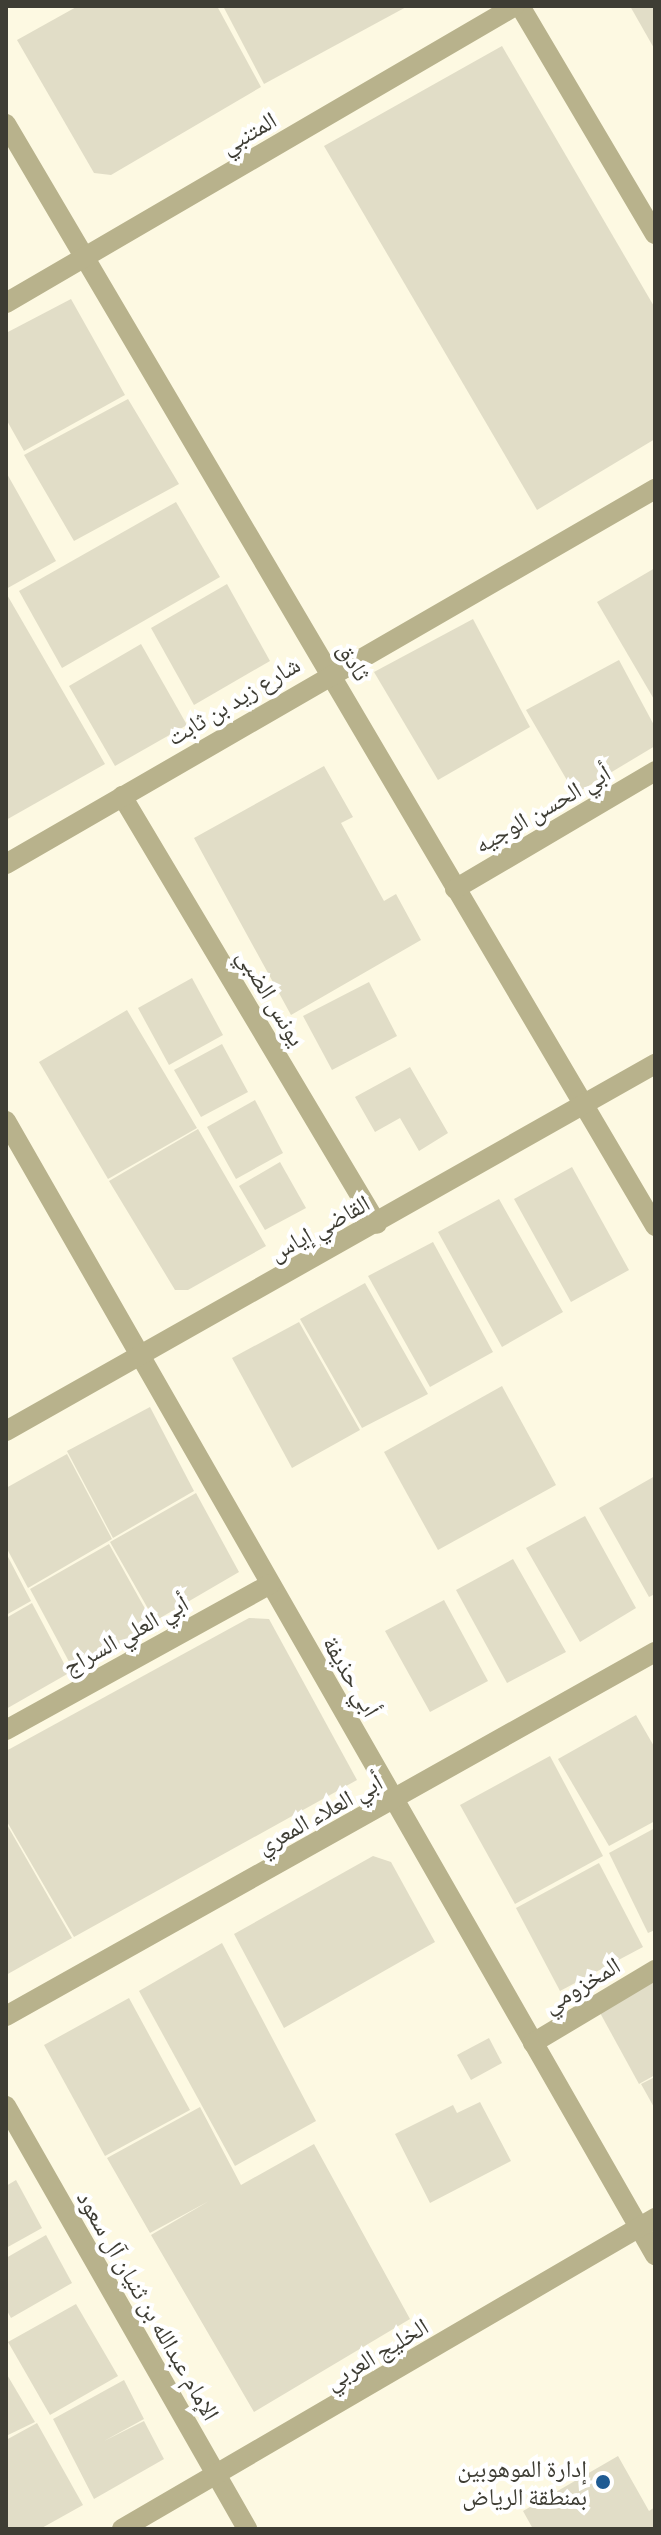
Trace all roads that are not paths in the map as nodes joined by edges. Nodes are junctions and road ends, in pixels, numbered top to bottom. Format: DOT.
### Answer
graph roads {
  1 [pos="518,6"];
  2 [pos="6,124"];
  3 [pos="655,234"];
  4 [pos="84,258"];
  5 [pos="6,303"];
  6 [pos="655,489"];
  7 [pos="332,672"];
  8 [pos="655,771"];
  9 [pos="122,796"];
  10 [pos="6,864"];
  11 [pos="455,889"];
  12 [pos="655,1064"];
  13 [pos="584,1105"];
  14 [pos="6,1121"];
  15 [pos="377,1224"];
  16 [pos="655,1226"];
  17 [pos="142,1356"];
  18 [pos="6,1431"];
  19 [pos="270,1584"];
  20 [pos="655,1652"];
  21 [pos="6,1730"];
  22 [pos="394,1802"];
  23 [pos="655,1970"];
  24 [pos="6,2016"];
  25 [pos="533,2043"];
  26 [pos="6,2106"];
  27 [pos="647,2223"];
  28 [pos="655,2255"];
  29 [pos="217,2477"];
  30 [pos="122,2529"];
  31 [pos="247,2529"];
  1 -- 3 [label="street"];
  1 -- 4 [label="street, المتنبي"];
  2 -- 4 [label="street, ثادق"];
  4 -- 5 [label="street, المتنبي"];
  4 -- 7 [label="street, ثادق"];
  6 -- 7 [label="street, شارع زيد بن ثابت"];
  7 -- 9 [label="street, شارع زيد بن ثابت"];
  7 -- 11 [label="street, ثادق"];
  8 -- 11 [label="street, أبي الحسن الوجيه"];
  9 -- 10 [label="street, شارع زيد بن ثابت"];
  9 -- 15 [label="street, يونس الضبي"];
  11 -- 13 [label="street, ثادق"];
  12 -- 13 [label="street, القاضي إياس"];
  13 -- 15 [label="street, القاضي إياس"];
  13 -- 16 [label="street, ثادق"];
  14 -- 17 [label="street, أبي حذيفة"];
  15 -- 17 [label="street, القاضي إياس"];
  17 -- 18 [label="street, القاضي إياس"];
  17 -- 19 [label="street, أبي حذيفة"];
  19 -- 21 [label="street, أبي العلي السراج"];
  19 -- 22 [label="street, أبي حذيفة"];
  20 -- 22 [label="street, أبي العلاء المعري"];
  22 -- 24 [label="street, أبي العلاء المعري"];
  22 -- 25 [label="street, أبي حذيفة"];
  23 -- 25 [label="street, المخزومي"];
  25 -- 27 [label="street, أبي حذيفة"];
  26 -- 29 [label="street, الإمام عبدالله بن ثنيان آل سعود"];
  27 -- 28 [label="street, أبي حذيفة"];
  27 -- 29 [label="street, الخليج العربي"];
  29 -- 30 [label="street, الخليج العربي"];
  29 -- 31 [label="street, الإمام عبدالله بن ثنيان آل سعود"];
}
